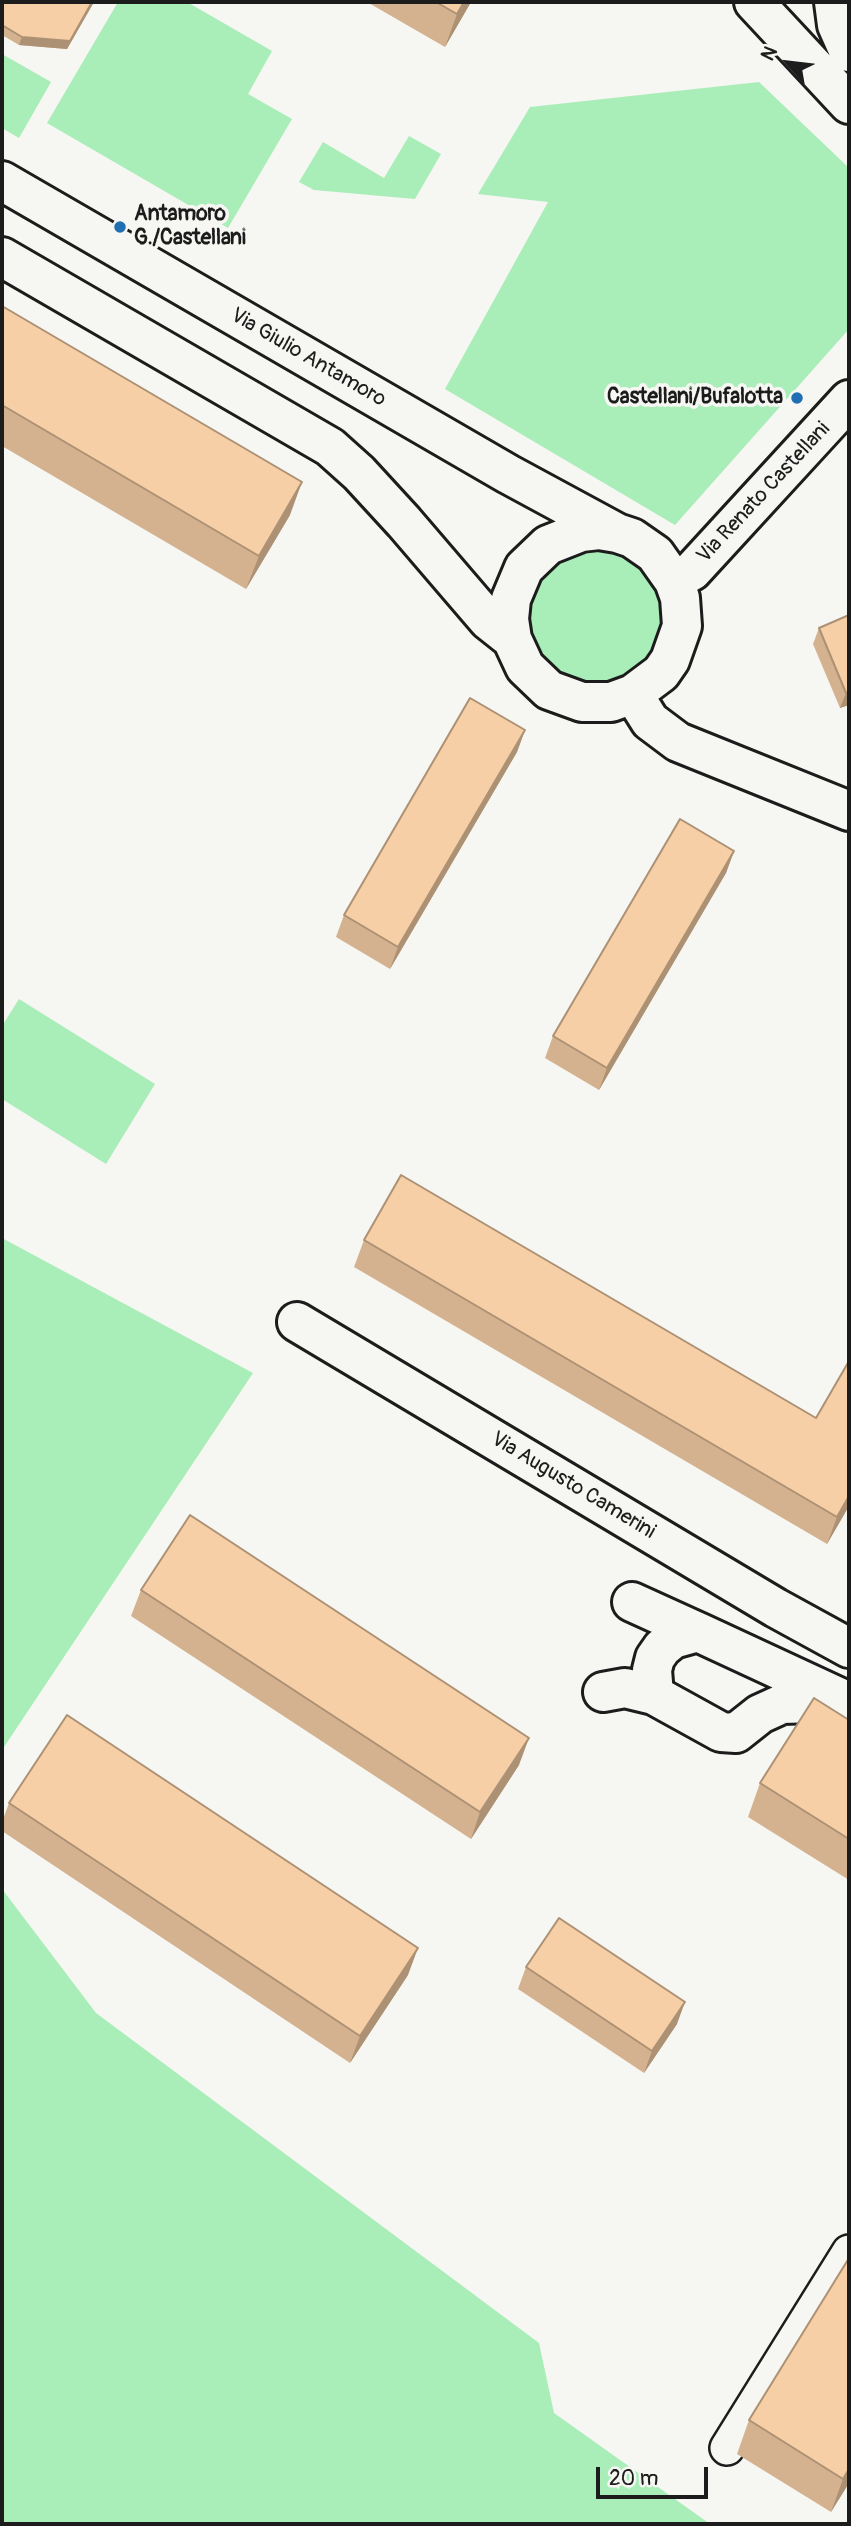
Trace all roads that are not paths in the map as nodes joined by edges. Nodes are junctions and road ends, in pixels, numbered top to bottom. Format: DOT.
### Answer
graph roads {
  1 [pos="754,2"];
  2 [pos="782,2"];
  3 [pos="834,2"];
  4 [pos="835,63"];
  5 [pos="849,104"];
  6 [pos="2,181"];
  7 [pos="2,257"];
  8 [pos="849,400"];
  9 [pos="617,533"];
  10 [pos="674,581"];
  11 [pos="512,639"];
  12 [pos="633,694"];
  13 [pos="849,811"];
  14 [pos="297,1322"];
  15 [pos="632,1602"];
  16 [pos="698,1632"];
  17 [pos="849,1648"];
  18 [pos="603,1692"];
  19 [pos="654,1695"];
  20 [pos="849,1702"];
  21 [pos="849,2252"];
  22 [pos="727,2448"];
  1 -- 4 [label="street"];
  2 -- 4 [label="street"];
  3 -- 4 [label="street"];
  4 -- 5 [label="street"];
  6 -- 9 [label="street, Via Giulio Antamoro"];
  7 -- 11 [label="street, Via Giulio Antamoro"];
  8 -- 10 [label="street, Via Renato Castellani"];
  9 -- 10 [label="street, Via Giulio Antamoro"];
  9 -- 11 [label="street, Via Giulio Antamoro"];
  10 -- 12 [label="street, Via Giulio Antamoro"];
  11 -- 12 [label="street, Via Giulio Antamoro"];
  12 -- 13 [label="street"];
  14 -- 17 [label="street, Via Augusto Camerini"];
  15 -- 16 [label="street"];
  16 -- 19 [label="street"];
  16 -- 20 [label="street"];
  18 -- 19 [label="street"];
  19 -- 20 [label="street"];
  21 -- 22 [label="street"];
}
